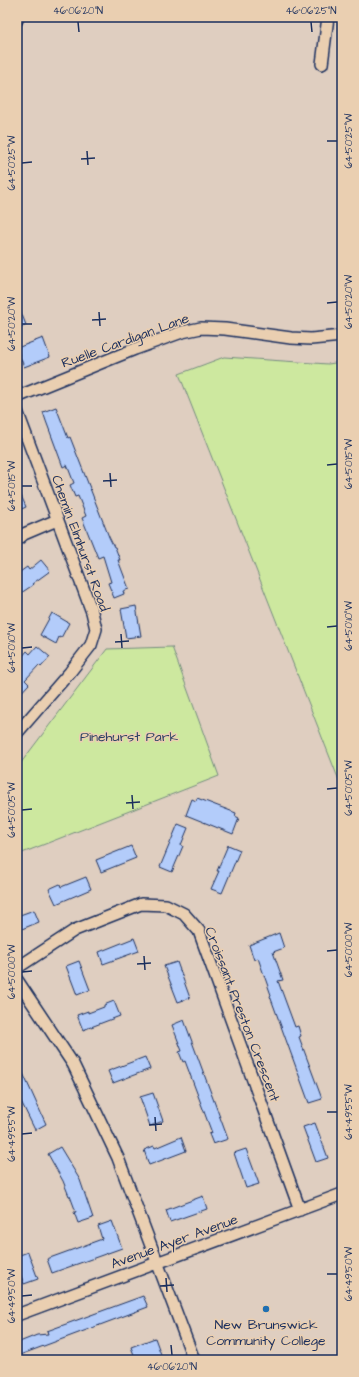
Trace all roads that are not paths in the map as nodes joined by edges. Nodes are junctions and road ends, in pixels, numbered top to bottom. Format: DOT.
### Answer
graph roads {
  1 [pos="18,17"];
  2 [pos="328,17"];
  3 [pos="17,20"];
  4 [pos="322,64"];
  5 [pos="342,336"];
  6 [pos="17,397"];
  7 [pos="17,411"];
  8 [pos="57,520"];
  9 [pos="17,540"];
  10 [pos="17,733"];
  11 [pos="17,968"];
  12 [pos="17,980"];
  13 [pos="342,1194"];
  14 [pos="300,1210"];
  15 [pos="157,1263"];
  16 [pos="17,1315"];
  17 [pos="194,1360"];
  1 -- 3 [label="street"];
  2 -- 4 [label="street"];
  5 -- 6 [label="street, Ruelle Cardigan Lane"];
  7 -- 8 [label="street, Chemin Elmhurst Road"];
  8 -- 9 [label="street"];
  8 -- 10 [label="street, Chemin Elmhurst Road"];
  11 -- 14 [label="street, Croissant Preston Crescent"];
  12 -- 15 [label="street"];
  13 -- 14 [label="street, Avenue Ayer Avenue"];
  14 -- 15 [label="street, Avenue Ayer Avenue"];
  15 -- 16 [label="street, Avenue Ayer Avenue"];
  15 -- 17 [label="street"];
}
